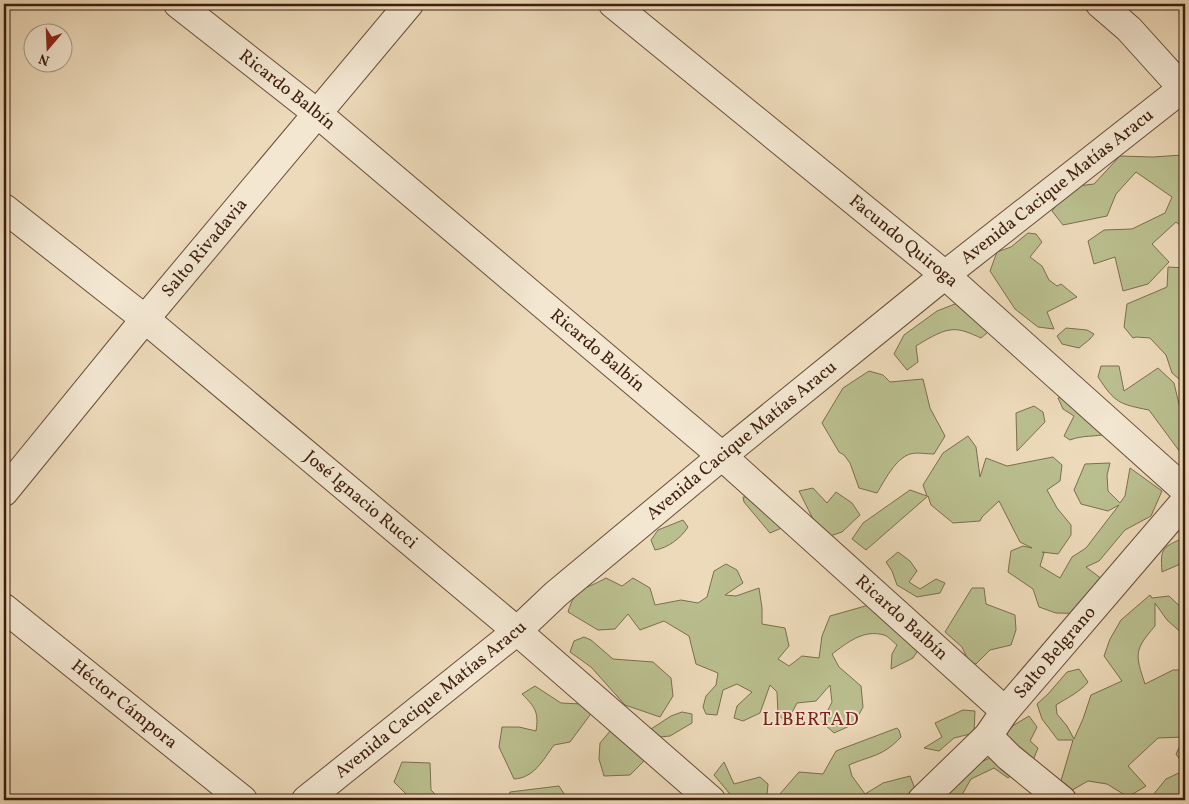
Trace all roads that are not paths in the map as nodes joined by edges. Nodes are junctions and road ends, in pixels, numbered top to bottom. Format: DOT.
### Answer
graph roads {
  1 [pos="178,4"];
  2 [pos="409,4"];
  3 [pos="613,4"];
  4 [pos="1100,4"];
  5 [pos="1184,90"];
  6 [pos="318,114"];
  7 [pos="4,208"];
  8 [pos="945,276"];
  9 [pos="145,319"];
  10 [pos="722,456"];
  11 [pos="1185,490"];
  12 [pos="4,492"];
  13 [pos="1185,501"];
  14 [pos="4,608"];
  15 [pos="517,631"];
  16 [pos="1005,711"];
  17 [pos="988,736"];
  18 [pos="243,800"];
  19 [pos="306,800"];
  20 [pos="711,800"];
  21 [pos="922,800"];
  22 [pos="1062,800"];
  1 -- 6 [label="street, Ricardo Balbín"];
  2 -- 6 [label="street, Salto Rivadavia"];
  3 -- 8 [label="street, Facundo Quiroga"];
  4 -- 5 [label="street"];
  5 -- 8 [label="street, Avenida Cacique Matías Aracu"];
  6 -- 9 [label="street, Salto Rivadavia"];
  6 -- 10 [label="street, Ricardo Balbín"];
  7 -- 9 [label="street, José Ignacio Rucci"];
  8 -- 10 [label="street, Avenida Cacique Matías Aracu"];
  8 -- 11 [label="street, Facundo Quiroga"];
  9 -- 12 [label="street, Salto Rivadavia"];
  9 -- 15 [label="street, José Ignacio Rucci"];
  10 -- 15 [label="street, Avenida Cacique Matías Aracu"];
  10 -- 16 [label="street, Ricardo Balbín"];
  13 -- 16 [label="street, Salto Belgrano"];
  14 -- 18 [label="street, Héctor Cámpora"];
  15 -- 19 [label="street, Avenida Cacique Matías Aracu"];
  15 -- 20 [label="street, José Ignacio Rucci"];
  16 -- 17 [label="street, Salto Belgrano"];
  17 -- 21 [label="street, Salto Belgrano"];
  17 -- 22 [label="street"];
}
